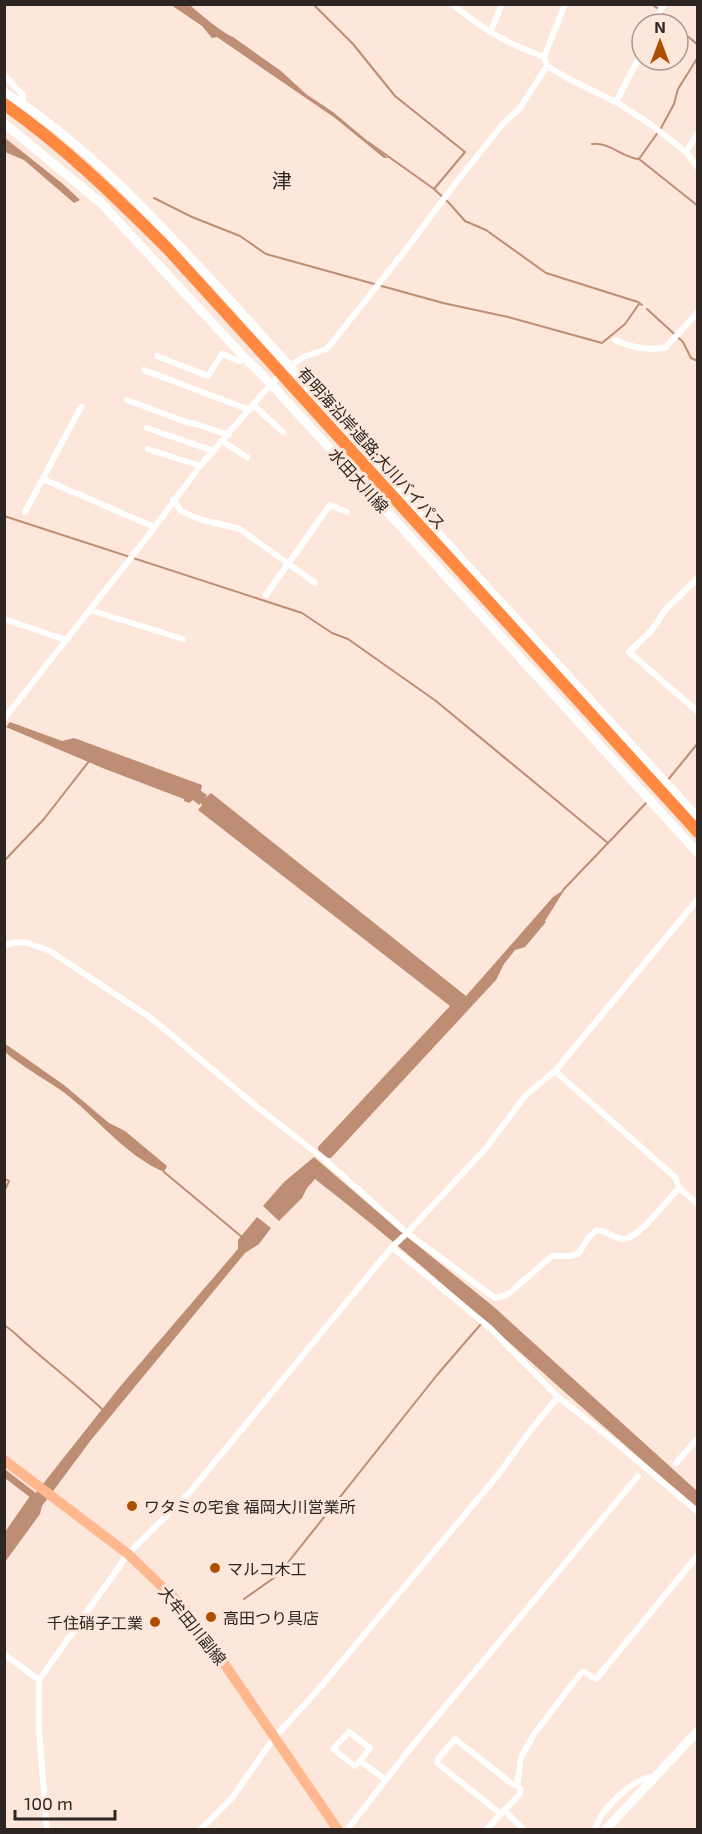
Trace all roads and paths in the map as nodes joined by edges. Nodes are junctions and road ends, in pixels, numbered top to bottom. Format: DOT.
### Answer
graph roads {
  1 [pos="452,4"];
  2 [pos="502,4"];
  3 [pos="565,4"];
  4 [pos="490,32"];
  5 [pos="544,57"];
  6 [pos="547,66"];
  7 [pos="631,72"];
  8 [pos="4,75"];
  9 [pos="4,92"];
  10 [pos="4,99"];
  11 [pos="615,102"];
  12 [pos="22,103"];
  13 [pos="4,104"];
  14 [pos="4,123"];
  15 [pos="698,133"];
  16 [pos="686,152"];
  17 [pos="698,168"];
  18 [pos="698,312"];
  19 [pos="615,340"];
  20 [pos="157,356"];
  21 [pos="245,358"];
  22 [pos="290,366"];
  23 [pos="144,370"];
  24 [pos="272,384"];
  25 [pos="127,400"];
  26 [pos="81,407"];
  27 [pos="252,408"];
  28 [pos="147,428"];
  29 [pos="284,432"];
  30 [pos="229,435"];
  31 [pos="222,441"];
  32 [pos="148,449"];
  33 [pos="214,451"];
  34 [pos="247,457"];
  35 [pos="200,466"];
  36 [pos="43,478"];
  37 [pos="173,500"];
  38 [pos="25,512"];
  39 [pos="347,512"];
  40 [pos="154,527"];
  41 [pos="289,564"];
  42 [pos="698,578"];
  43 [pos="315,583"];
  44 [pos="266,595"];
  45 [pos="90,610"];
  46 [pos="4,619"];
  47 [pos="66,640"];
  48 [pos="182,640"];
  49 [pos="698,712"];
  50 [pos="4,719"];
  51 [pos="698,818"];
  52 [pos="698,827"];
  53 [pos="698,832"];
  54 [pos="698,853"];
  55 [pos="698,899"];
  56 [pos="4,945"];
  57 [pos="555,1071"];
  58 [pos="679,1188"];
  59 [pos="698,1204"];
  60 [pos="406,1233"];
  61 [pos="393,1246"];
  62 [pos="558,1397"];
  63 [pos="698,1438"];
  64 [pos="4,1460"];
  65 [pos="676,1463"];
  66 [pos="638,1476"];
  67 [pos="698,1512"];
  68 [pos="128,1554"];
  69 [pos="698,1555"];
  70 [pos="4,1654"];
  71 [pos="39,1680"];
  72 [pos="698,1731"];
  73 [pos="274,1738"];
  74 [pos="360,1761"];
  75 [pos="653,1777"];
  76 [pos="386,1780"];
  77 [pos="517,1785"];
  78 [pos="502,1812"];
  79 [pos="47,1830"];
  80 [pos="200,1830"];
  81 [pos="338,1830"];
  82 [pos="347,1830"];
  83 [pos="486,1830"];
  84 [pos="524,1830"];
  85 [pos="595,1830"];
  86 [pos="605,1830"];
  1 -- 4 [label="street"];
  2 -- 4 [label="street"];
  3 -- 5 [label="street"];
  4 -- 5 [label="street"];
  5 -- 6 [label="street"];
  6 -- 11 [label="street"];
  6 -- 22 [label="street"];
  7 -- 11 [label="street"];
  8 -- 12 [label="street"];
  9 -- 12 [label="main road, 水田大川線"];
  10 -- 52 [label="highway, 有明海沿岸道路;大川バイパス"];
  11 -- 16 [label="street"];
  12 -- 22 [label="main road, 水田大川線"];
  13 -- 53 [label="highway, 有明海沿岸道路;大川バイパス"];
  14 -- 21 [label="main road, 水田大川線"];
  15 -- 16 [label="street"];
  16 -- 17 [label="street"];
  18 -- 19 [label="street"];
  20 -- 21 [label="street"];
  21 -- 24 [label="main road, 水田大川線"];
  22 -- 24 [label="street"];
  22 -- 51 [label="main road, 水田大川線"];
  23 -- 27 [label="street"];
  24 -- 27 [label="street"];
  24 -- 54 [label="main road, 水田大川線"];
  25 -- 30 [label="street"];
  26 -- 36 [label="street"];
  27 -- 29 [label="street"];
  27 -- 30 [label="street"];
  28 -- 33 [label="street"];
  30 -- 31 [label="street"];
  31 -- 33 [label="street"];
  31 -- 34 [label="street"];
  32 -- 35 [label="street"];
  33 -- 35 [label="street"];
  35 -- 37 [label="street"];
  36 -- 38 [label="street"];
  36 -- 40 [label="street"];
  37 -- 40 [label="street"];
  37 -- 41 [label="street"];
  39 -- 41 [label="street"];
  40 -- 45 [label="street"];
  41 -- 43 [label="street"];
  41 -- 44 [label="street"];
  42 -- 49 [label="street"];
  45 -- 47 [label="street"];
  45 -- 48 [label="street"];
  46 -- 47 [label="street"];
  47 -- 50 [label="street"];
  55 -- 57 [label="street"];
  56 -- 60 [label="street"];
  57 -- 58 [label="street"];
  57 -- 60 [label="street"];
  58 -- 59 [label="street"];
  58 -- 60 [label="street"];
  60 -- 61 [label="street"];
  61 -- 62 [label="street"];
  61 -- 68 [label="street"];
  62 -- 67 [label="street"];
  62 -- 73 [label="street"];
  63 -- 65 [label="street"];
  64 -- 68 [label="main road, 大牟田川副線"];
  66 -- 76 [label="street"];
  68 -- 71 [label="street"];
  68 -- 73 [label="main road, 大牟田川副線"];
  69 -- 77 [label="street"];
  70 -- 71 [label="street"];
  71 -- 79 [label="street"];
  72 -- 75 [label="main road"];
  73 -- 80 [label="street"];
  73 -- 81 [label="main road, 大牟田川副線"];
  74 -- 74 [label="street"];
  74 -- 76 [label="street"];
  75 -- 85 [label="street"];
  75 -- 86 [label="main road"];
  76 -- 82 [label="street"];
  77 -- 78 [label="street"];
  77 -- 78 [label="street"];
  78 -- 83 [label="street"];
  78 -- 84 [label="street"];
}
